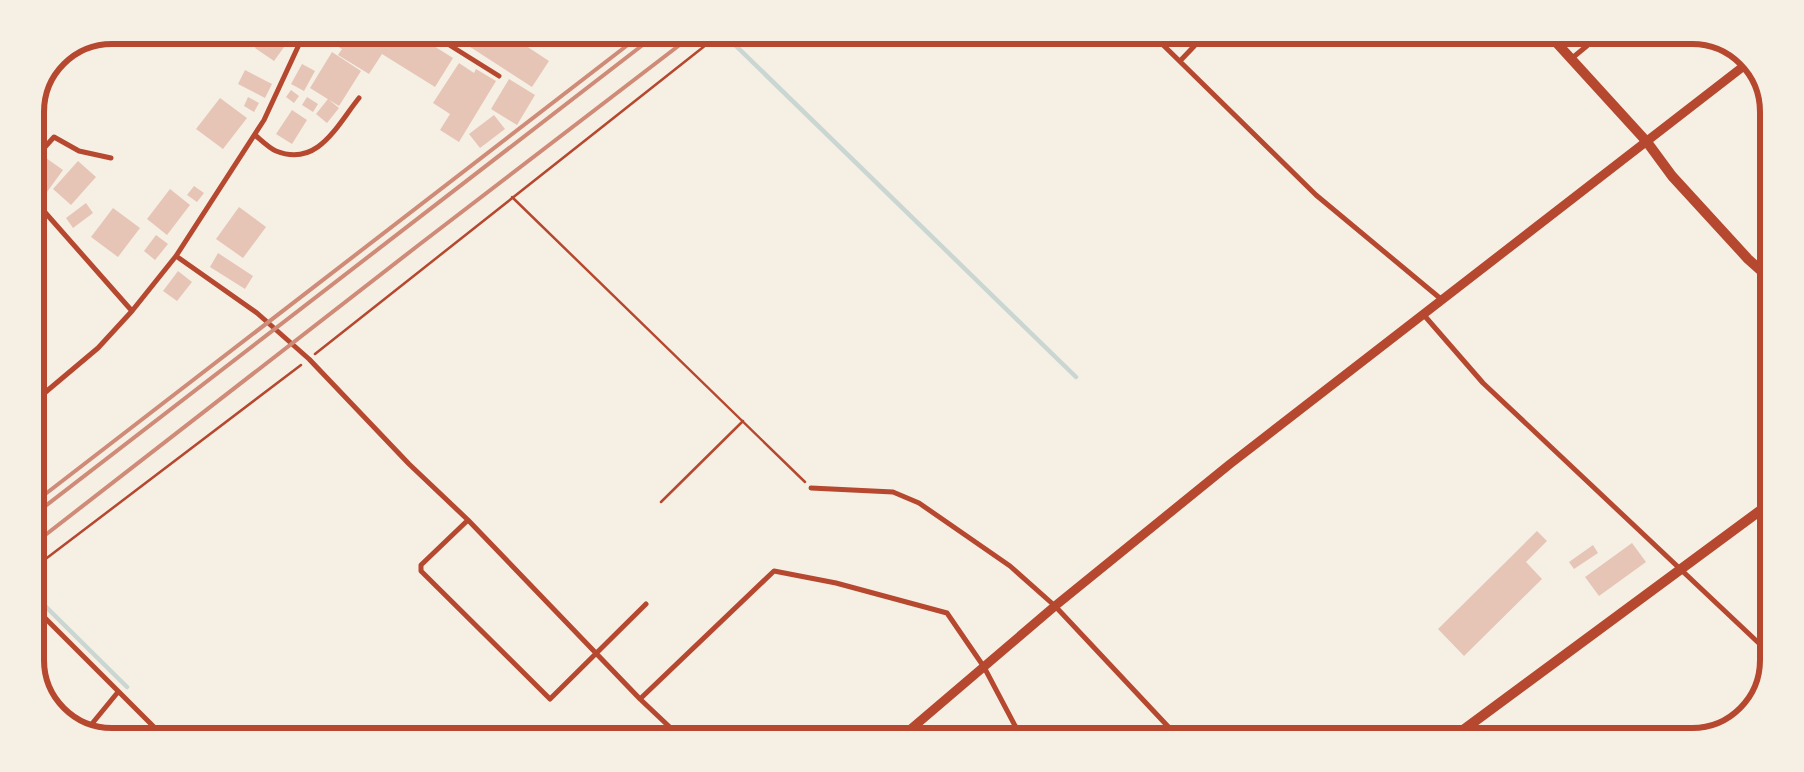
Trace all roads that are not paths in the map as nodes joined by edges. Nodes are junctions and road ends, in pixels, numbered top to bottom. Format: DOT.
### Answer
graph roads {
  1 [pos="299,44"];
  2 [pos="447,44"];
  3 [pos="1162,44"];
  4 [pos="1196,44"];
  5 [pos="1558,44"];
  6 [pos="1589,44"];
  7 [pos="1571,58"];
  8 [pos="1180,62"];
  9 [pos="1743,67"];
  10 [pos="499,76"];
  11 [pos="359,98"];
  12 [pos="255,135"];
  13 [pos="1647,142"];
  14 [pos="44,148"];
  15 [pos="111,158"];
  16 [pos="44,211"];
  17 [pos="176,256"];
  18 [pos="1760,270"];
  19 [pos="1441,300"];
  20 [pos="132,311"];
  21 [pos="1423,313"];
  22 [pos="44,396"];
  23 [pos="811,488"];
  24 [pos="1760,511"];
  25 [pos="468,520"];
  26 [pos="1680,570"];
  27 [pos="646,604"];
  28 [pos="1055,606"];
  29 [pos="44,617"];
  30 [pos="1760,644"];
  31 [pos="596,654"];
  32 [pos="984,667"];
  33 [pos="118,692"];
  34 [pos="640,699"];
  35 [pos="91,725"];
  36 [pos="155,728"];
  37 [pos="671,728"];
  38 [pos="912,728"];
  39 [pos="1016,728"];
  40 [pos="1169,728"];
  41 [pos="1466,728"];
  1 -- 12 [label="street"];
  2 -- 10 [label="street"];
  3 -- 8 [label="street"];
  4 -- 8 [label="street"];
  5 -- 7 [label="main road"];
  6 -- 7 [label="street"];
  7 -- 13 [label="main road"];
  8 -- 19 [label="street"];
  9 -- 13 [label="street"];
  11 -- 12 [label="street"];
  12 -- 17 [label="street"];
  13 -- 18 [label="main road"];
  13 -- 19 [label="street"];
  14 -- 15 [label="street"];
  16 -- 20 [label="street"];
  17 -- 20 [label="street"];
  17 -- 25 [label="street"];
  19 -- 21 [label="street"];
  20 -- 22 [label="street"];
  21 -- 26 [label="street"];
  21 -- 28 [label="street"];
  23 -- 28 [label="street"];
  24 -- 26 [label="main road"];
  25 -- 31 [label="street"];
  25 -- 31 [label="street"];
  26 -- 30 [label="street"];
  26 -- 41 [label="main road"];
  27 -- 31 [label="street"];
  28 -- 32 [label="street"];
  28 -- 40 [label="street"];
  29 -- 33 [label="street"];
  31 -- 34 [label="street"];
  32 -- 34 [label="street"];
  32 -- 38 [label="street"];
  32 -- 39 [label="street"];
  33 -- 35 [label="street"];
  33 -- 36 [label="street"];
  34 -- 37 [label="street"];
}
